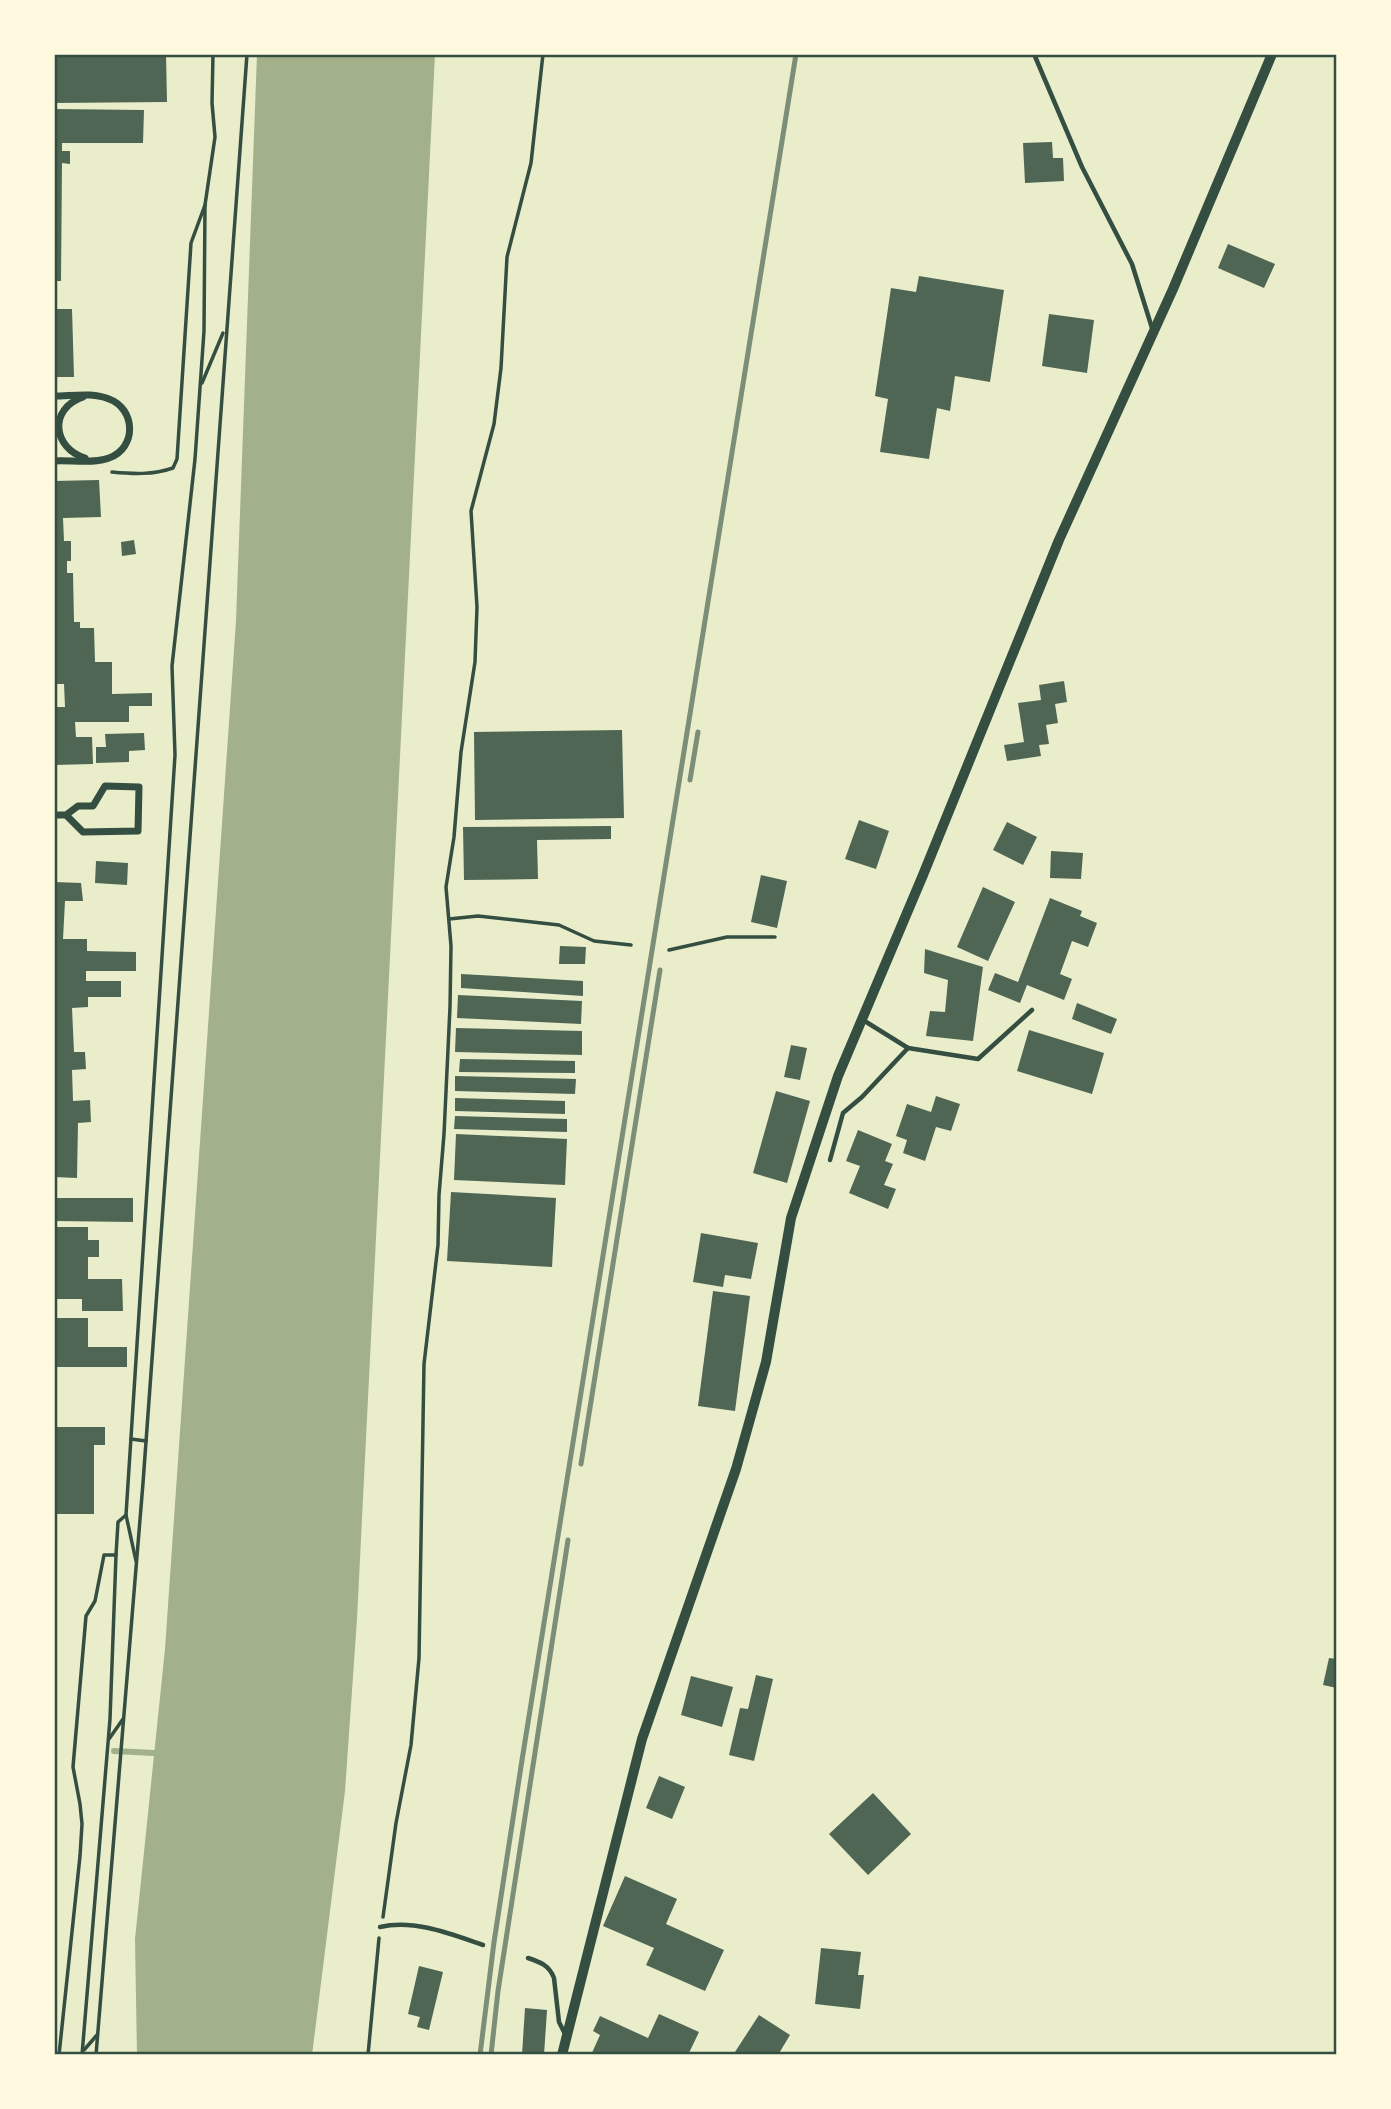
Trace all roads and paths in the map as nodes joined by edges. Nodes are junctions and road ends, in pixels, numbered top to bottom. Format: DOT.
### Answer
graph roads {
  1 [pos="212,54"];
  2 [pos="247,54"];
  3 [pos="543,54"];
  4 [pos="1034,54"];
  5 [pos="1272,54"];
  6 [pos="205,205"];
  7 [pos="226,327"];
  8 [pos="1153,332"];
  9 [pos="200,389"];
  10 [pos="90,395"];
  11 [pos="54,396"];
  12 [pos="101,459"];
  13 [pos="54,461"];
  14 [pos="54,815"];
  15 [pos="66,816"];
  16 [pos="449,919"];
  17 [pos="775,937"];
  18 [pos="631,945"];
  19 [pos="669,950"];
  20 [pos="1032,1010"];
  21 [pos="862,1019"];
  22 [pos="908,1048"];
  23 [pos="830,1160"];
  24 [pos="131,1439"];
  25 [pos="146,1441"];
  26 [pos="126,1515"];
  27 [pos="116,1555"];
  28 [pos="136,1564"];
  29 [pos="124,1717"];
  30 [pos="108,1740"];
  31 [pos="380,1927"];
  32 [pos="483,1945"];
  33 [pos="528,1958"];
  34 [pos="98,2033"];
  35 [pos="567,2039"];
  36 [pos="82,2053"];
  37 [pos="60,2055"];
  38 [pos="96,2055"];
  39 [pos="368,2055"];
  40 [pos="562,2055"];
  1 -- 6 [label="path"];
  2 -- 7 [label="path"];
  3 -- 16 [label="path"];
  4 -- 8 [label="lane"];
  5 -- 8 [label="street"];
  6 -- 9 [label="path"];
  6 -- 12 [label="path"];
  7 -- 9 [label="path"];
  7 -- 25 [label="path"];
  8 -- 21 [label="street"];
  9 -- 24 [label="path"];
  10 -- 11 [label="street"];
  10 -- 12 [label="street"];
  10 -- 12 [label="street"];
  12 -- 13 [label="street"];
  14 -- 15 [label="street"];
  15 -- 15 [label="street"];
  16 -- 18 [label="path"];
  16 -- 31 [label="path"];
  17 -- 19 [label="path"];
  20 -- 22 [label="lane"];
  21 -- 22 [label="lane"];
  21 -- 35 [label="street"];
  22 -- 23 [label="lane"];
  24 -- 25 [label="path"];
  24 -- 26 [label="path"];
  25 -- 28 [label="path"];
  26 -- 27 [label="path"];
  26 -- 28 [label="path"];
  27 -- 30 [label="path"];
  27 -- 37 [label="path"];
  28 -- 29 [label="path"];
  29 -- 30 [label="path"];
  29 -- 34 [label="path"];
  30 -- 36 [label="path"];
  31 -- 32 [label="lane"];
  31 -- 39 [label="path"];
  33 -- 35 [label="lane"];
  34 -- 36 [label="path"];
  34 -- 38 [label="path"];
  35 -- 40 [label="street"];
}
